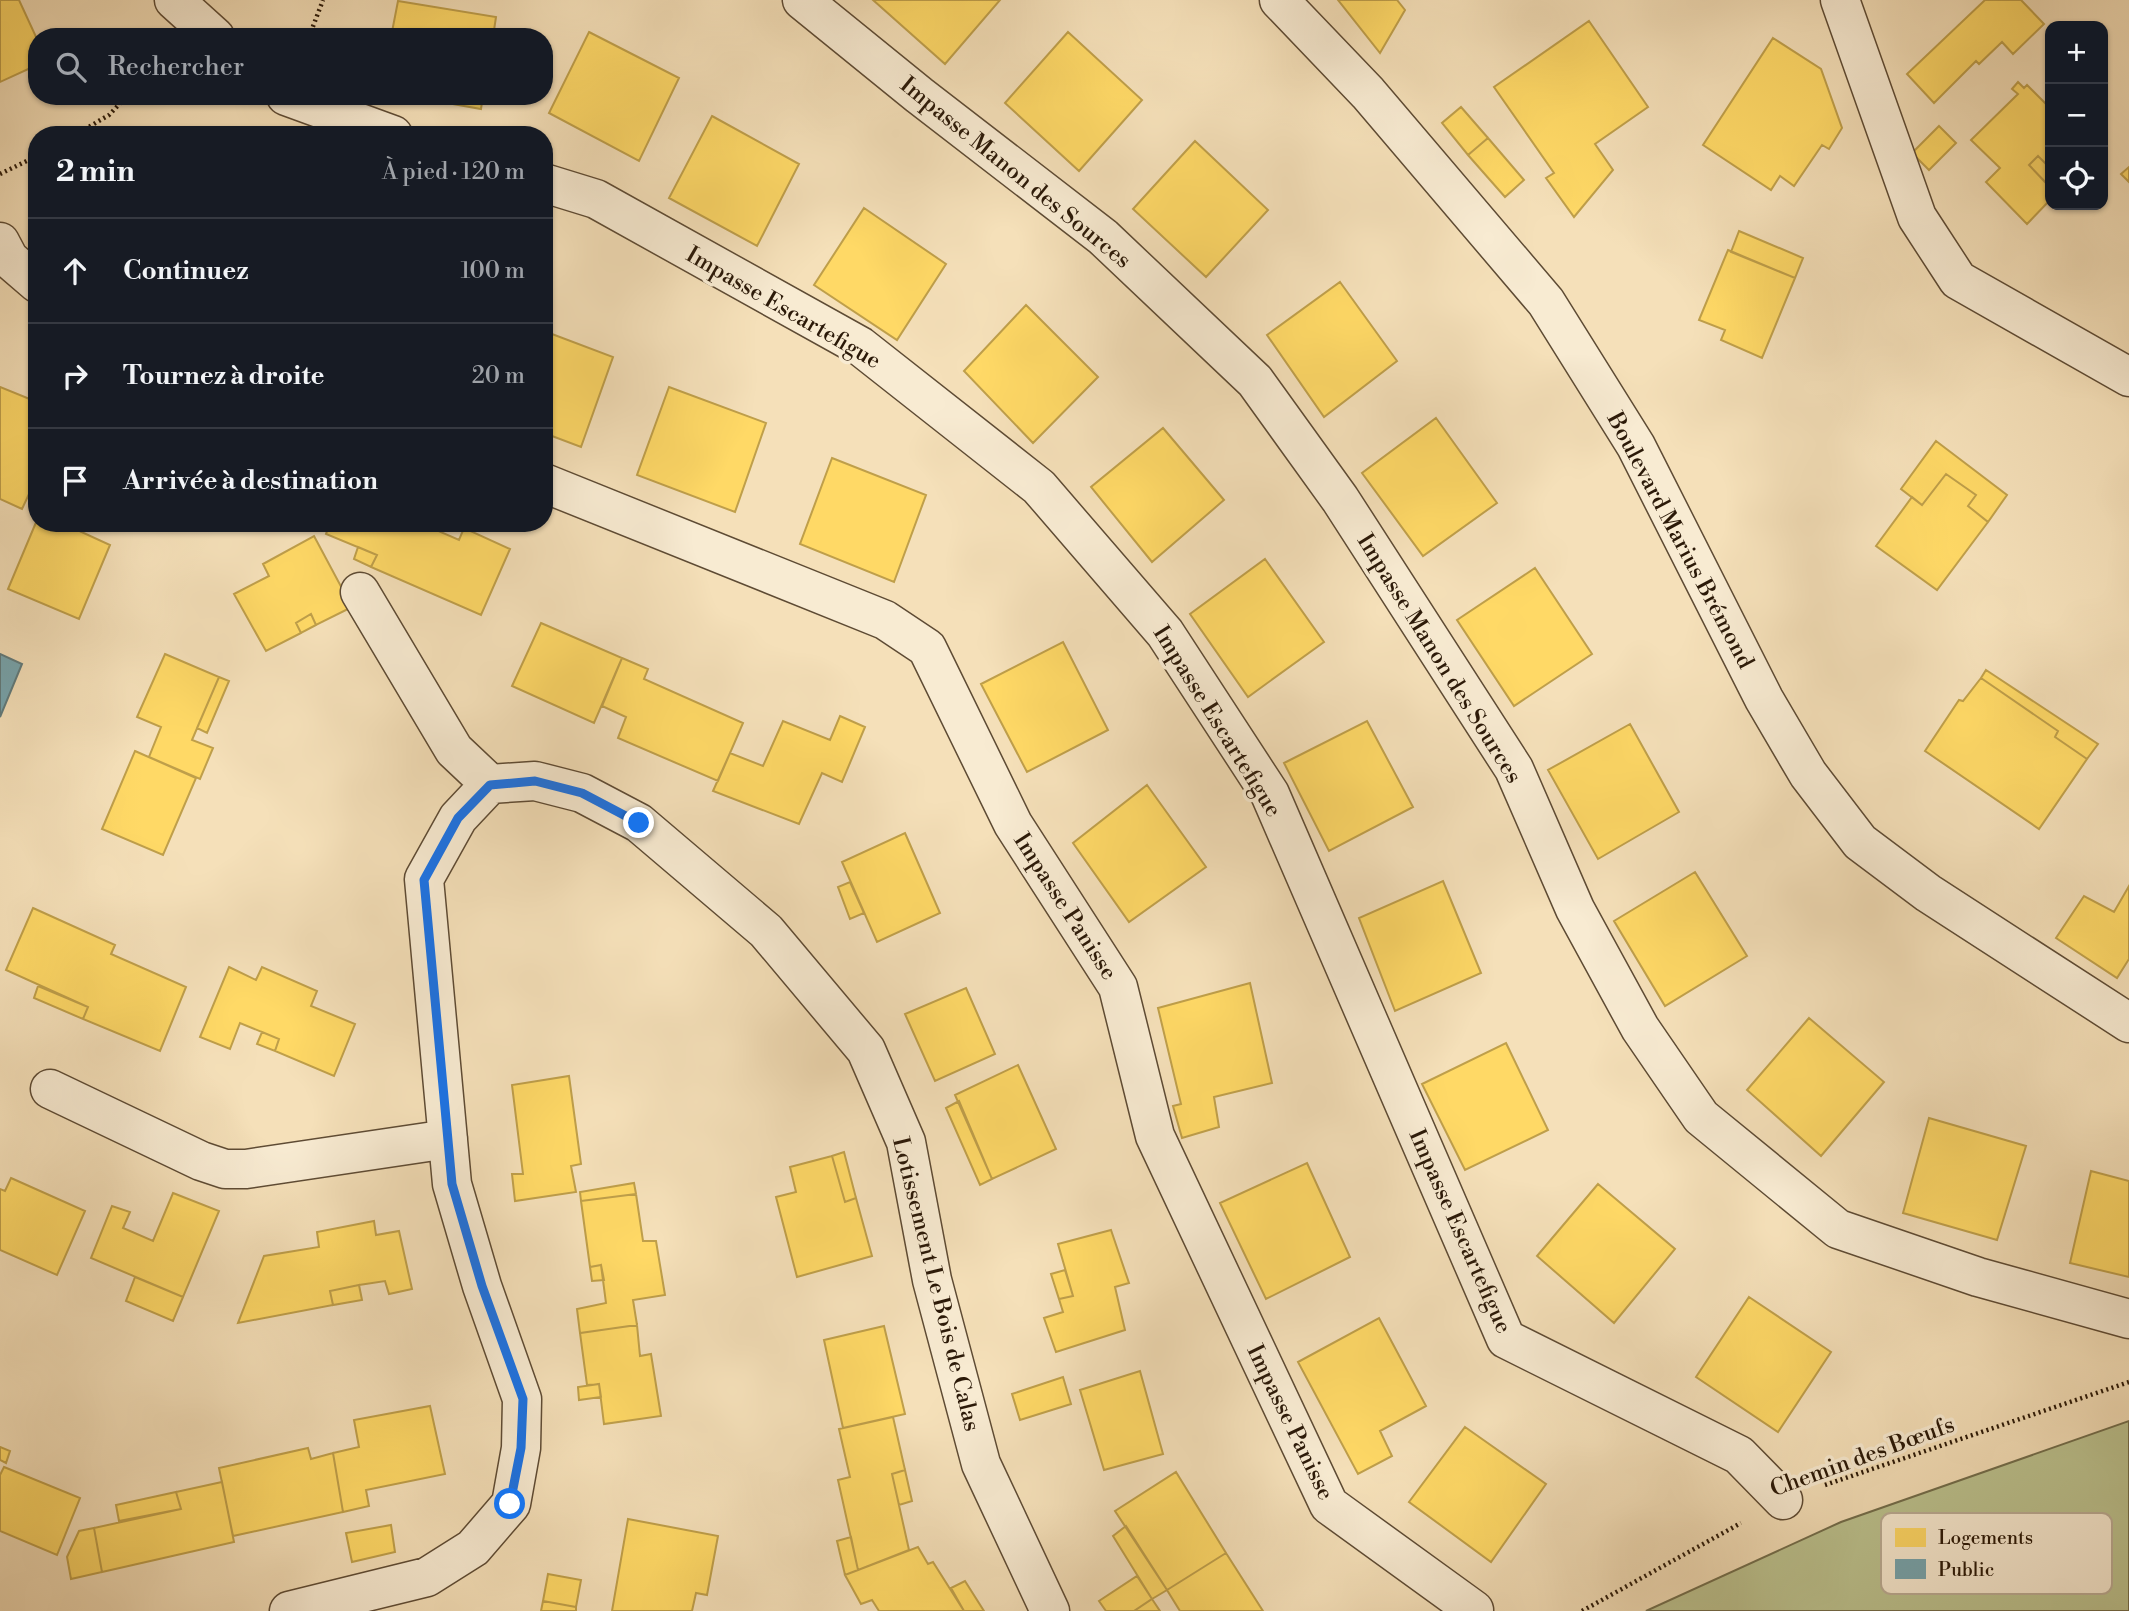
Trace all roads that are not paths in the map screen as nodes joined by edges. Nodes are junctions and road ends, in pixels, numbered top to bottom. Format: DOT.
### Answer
graph roads {
  1 [pos="174,0"];
  2 [pos="802,0"];
  3 [pos="1279,0"];
  4 [pos="1840,0"];
  5 [pos="205,28"];
  6 [pos="311,105"];
  7 [pos="368,126"];
  8 [pos="553,186"];
  9 [pos="0,242"];
  10 [pos="28,275"];
  11 [pos="2129,377"];
  12 [pos="553,487"];
  13 [pos="360,592"];
  14 [pos="490,785"];
  15 [pos="2129,1023"];
  16 [pos="50,1089"];
  17 [pos="448,1139"];
  18 [pos="2129,1319"];
  19 [pos="1783,1500"];
  20 [pos="1474,1609"];
  21 [pos="289,1611"];
  22 [pos="1050,1611"];
  1 -- 5 [label="street"];
  2 -- 18 [label="street, Impasse Manon des Sources"];
  3 -- 15 [label="street, Boulevard Marius Brémond"];
  4 -- 11 [label="street"];
  6 -- 7 [label="street"];
  8 -- 19 [label="street, Impasse Escartefigue"];
  9 -- 10 [label="street"];
  12 -- 20 [label="street, Impasse Panisse"];
  13 -- 14 [label="street"];
  14 -- 17 [label="street"];
  14 -- 22 [label="street, Lotissement Le Bois de Calas"];
  16 -- 17 [label="street"];
  17 -- 21 [label="street"];
}
